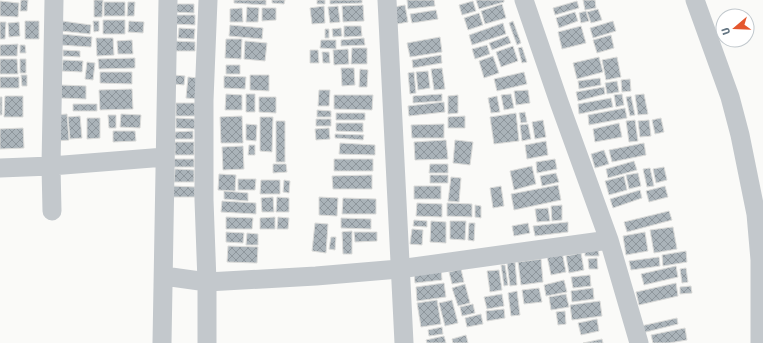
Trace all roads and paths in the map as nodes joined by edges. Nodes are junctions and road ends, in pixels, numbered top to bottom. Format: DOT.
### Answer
graph roads {
  1 [pos="54,0"];
  2 [pos="168,0"];
  3 [pos="208,0"];
  4 [pos="387,0"];
  5 [pos="524,0"];
  6 [pos="696,0"];
  7 [pos="165,157"];
  8 [pos="51,166"];
  9 [pos="0,168"];
  10 [pos="52,211"];
  11 [pos="609,240"];
  12 [pos="399,269"];
  13 [pos="164,276"];
  14 [pos="207,282"];
  15 [pos="162,343"];
  16 [pos="206,343"];
  17 [pos="404,343"];
  18 [pos="639,343"];
  19 [pos="760,343"];
  1 -- 8 [label="street"];
  2 -- 7 [label="street"];
  3 -- 14 [label="street"];
  4 -- 12 [label="street"];
  5 -- 11 [label="street"];
  6 -- 19 [label="street"];
  7 -- 8 [label="street"];
  7 -- 13 [label="street"];
  8 -- 9 [label="street"];
  8 -- 10 [label="street"];
  11 -- 12 [label="street"];
  11 -- 18 [label="street"];
  12 -- 14 [label="street"];
  12 -- 17 [label="street"];
  13 -- 14 [label="street"];
  13 -- 15 [label="street"];
  14 -- 16 [label="street"];
}
